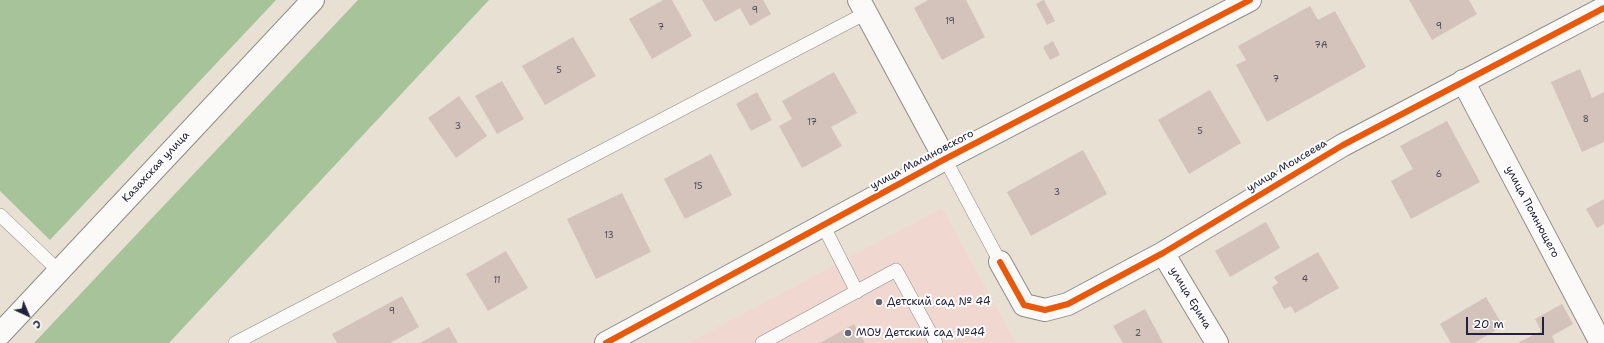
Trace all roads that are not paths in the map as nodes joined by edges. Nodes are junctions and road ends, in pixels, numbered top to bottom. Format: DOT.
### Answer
graph roads {
  1 [pos="313,0"];
  2 [pos="1250,0"];
  3 [pos="863,6"];
  4 [pos="1604,8"];
  5 [pos="1464,81"];
  6 [pos="945,159"];
  7 [pos="0,215"];
  8 [pos="823,225"];
  9 [pos="1163,252"];
  10 [pos="1000,262"];
  11 [pos="58,271"];
  12 [pos="857,292"];
  13 [pos="0,334"];
  14 [pos="235,343"];
  15 [pos="606,343"];
  16 [pos="762,343"];
  17 [pos="936,343"];
  18 [pos="1217,343"];
  19 [pos="1601,343"];
  1 -- 11 [label="street, Казахская улица"];
  2 -- 6 [label="street, улица Малиновского"];
  3 -- 6 [label="street"];
  3 -- 14 [label="lane"];
  4 -- 5 [label="street, улица Моисеева"];
  5 -- 9 [label="street, улица Моисеева"];
  5 -- 19 [label="street, улица Помнющего"];
  6 -- 8 [label="street, улица Малиновского"];
  6 -- 10 [label="lane"];
  7 -- 11 [label="lane"];
  8 -- 12 [label="lane"];
  8 -- 15 [label="street, улица Малиновского"];
  9 -- 10 [label="street, улица Моисеева"];
  9 -- 18 [label="street, улица Ерина"];
  11 -- 13 [label="street, Казахская улица"];
  12 -- 16 [label="lane"];
  12 -- 17 [label="lane"];
}
